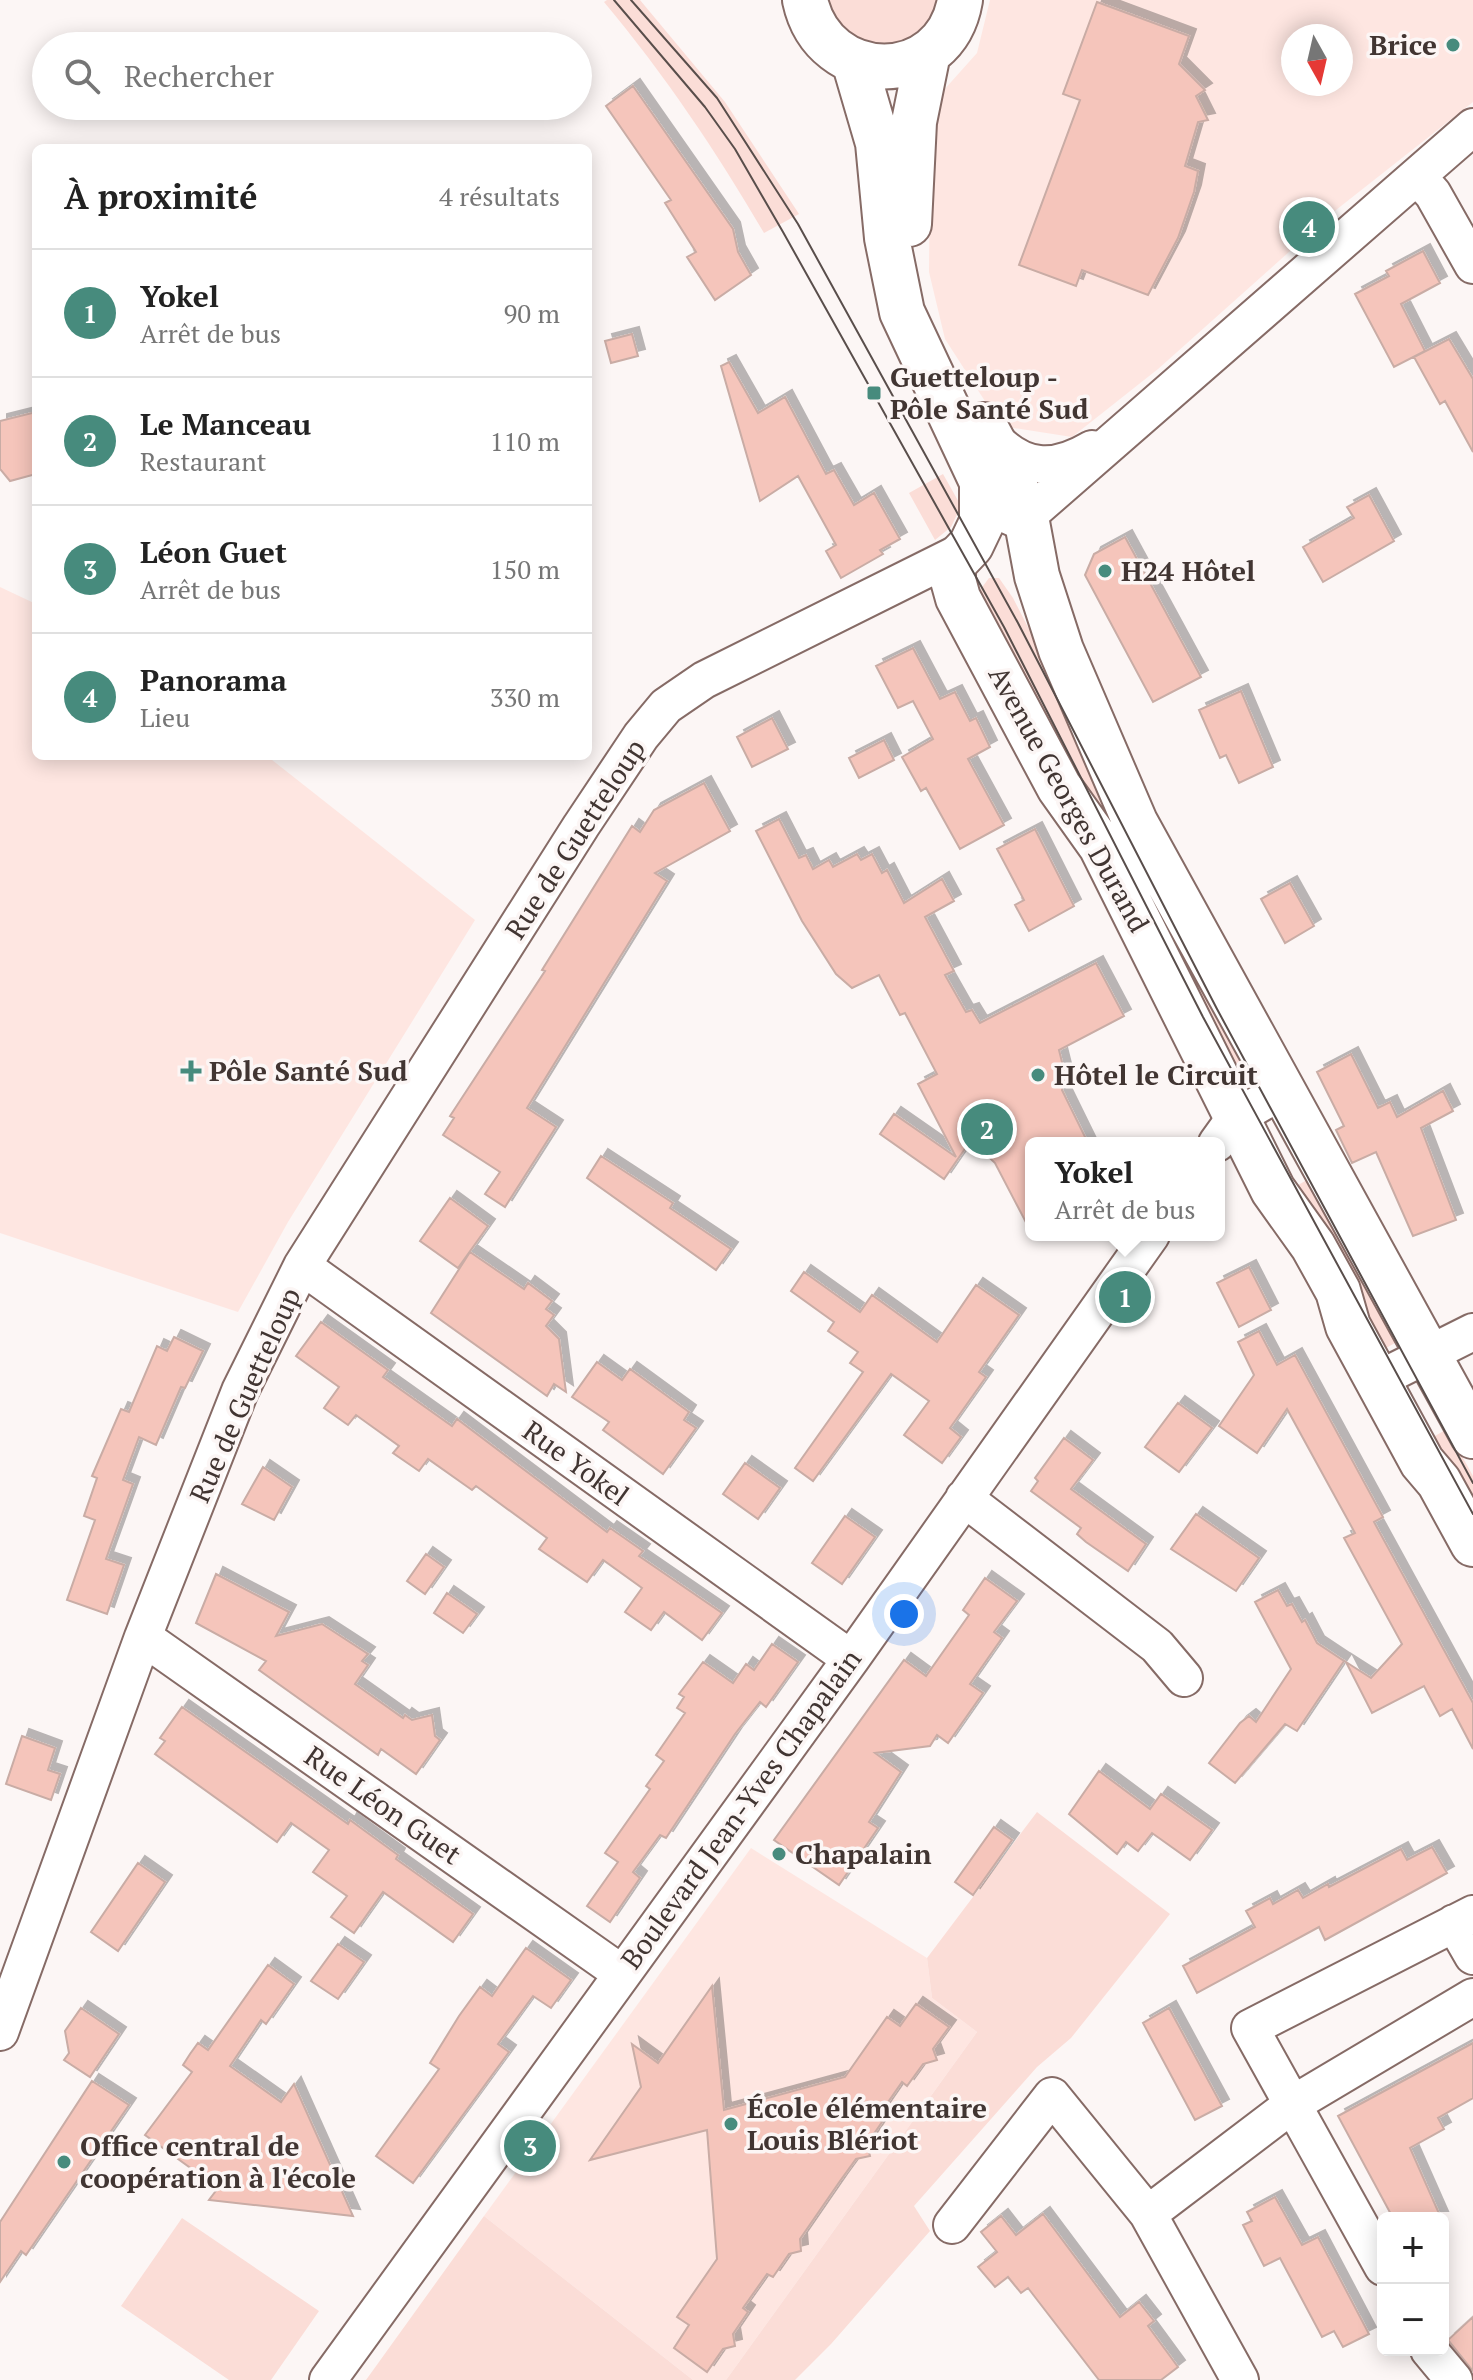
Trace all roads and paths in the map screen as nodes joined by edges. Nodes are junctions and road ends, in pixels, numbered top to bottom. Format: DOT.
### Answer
graph roads {
  1 [pos="960,0"];
  2 [pos="802,3"];
  3 [pos="928,53"];
  4 [pos="854,61"];
  5 [pos="1473,127"];
  6 [pos="1418,177"];
  7 [pos="1473,265"];
  8 [pos="987,432"];
  9 [pos="1121,432"];
  10 [pos="982,482"];
  11 [pos="1026,517"];
  12 [pos="961,552"];
  13 [pos="893,586"];
  14 [pos="958,598"];
  15 [pos="1061,650"];
  16 [pos="1285,1089"];
  17 [pos="1226,1130"];
  18 [pos="1147,1241"];
  19 [pos="302,1266"];
  20 [pos="1473,1332"];
  21 [pos="1429,1354"];
  22 [pos="1377,1380"];
  23 [pos="1473,1436"];
  24 [pos="964,1498"];
  25 [pos="1473,1544"];
  26 [pos="143,1637"];
  27 [pos="851,1659"];
  28 [pos="1184,1678"];
  29 [pos="1464,1918"];
  30 [pos="1473,1956"];
  31 [pos="621,1973"];
  32 [pos="1473,1997"];
  33 [pos="0,2032"];
  34 [pos="1293,2104"];
  35 [pos="1148,2214"];
  36 [pos="952,2225"];
  37 [pos="1377,2256"];
  38 [pos="1434,2356"];
  39 [pos="328,2380"];
  40 [pos="1240,2380"];
  41 [pos="1454,2380"];
  1 -- 3 [label="main road"];
  2 -- 4 [label="main road"];
  3 -- 4 [label="main road"];
  3 -- 8 [label="main road, Avenue Georges Durand"];
  4 -- 10 [label="main road, Avenue Georges Durand"];
  5 -- 6 [label="street"];
  6 -- 7 [label="street"];
  6 -- 9 [label="street"];
  8 -- 9 [label="street"];
  8 -- 11 [label="main road, Avenue Georges Durand"];
  9 -- 11 [label="street"];
  10 -- 11 [label="street"];
  10 -- 12 [label="main road, Avenue Georges Durand"];
  11 -- 15 [label="main road, Avenue Georges Durand"];
  12 -- 13 [label="street, Rue de Guetteloup"];
  12 -- 14 [label="main road, Avenue Georges Durand"];
  12 -- 15 [label="main road"];
  13 -- 14 [label="street, Rue de Guetteloup"];
  13 -- 19 [label="street, Rue de Guetteloup"];
  14 -- 17 [label="main road, Avenue Georges Durand"];
  15 -- 16 [label="main road, Avenue Georges Durand"];
  16 -- 17 [label="street"];
  16 -- 21 [label="main road, Avenue Georges Durand"];
  17 -- 22 [label="main road, Avenue Georges Durand"];
  18 -- 24 [label="street, Boulevard Jean-Yves Chapalain"];
  19 -- 26 [label="street, Rue de Guetteloup"];
  19 -- 27 [label="street, Rue Yokel"];
  20 -- 21 [label="street"];
  21 -- 22 [label="street"];
  21 -- 23 [label="main road, Avenue Georges Durand"];
  22 -- 25 [label="main road, Avenue Georges Durand"];
  24 -- 27 [label="street, Boulevard Jean-Yves Chapalain"];
  24 -- 28 [label="street"];
  26 -- 31 [label="street, Rue Léon Guet"];
  26 -- 33 [label="street, Rue de Guetteloup"];
  27 -- 31 [label="street, Boulevard Jean-Yves Chapalain"];
  29 -- 30 [label="street"];
  29 -- 34 [label="street"];
  31 -- 39 [label="street, Boulevard Jean-Yves Chapalain"];
  32 -- 34 [label="street"];
  34 -- 35 [label="street"];
  34 -- 37 [label="street"];
  35 -- 36 [label="street"];
  35 -- 40 [label="street"];
  38 -- 41 [label="street"];
}
